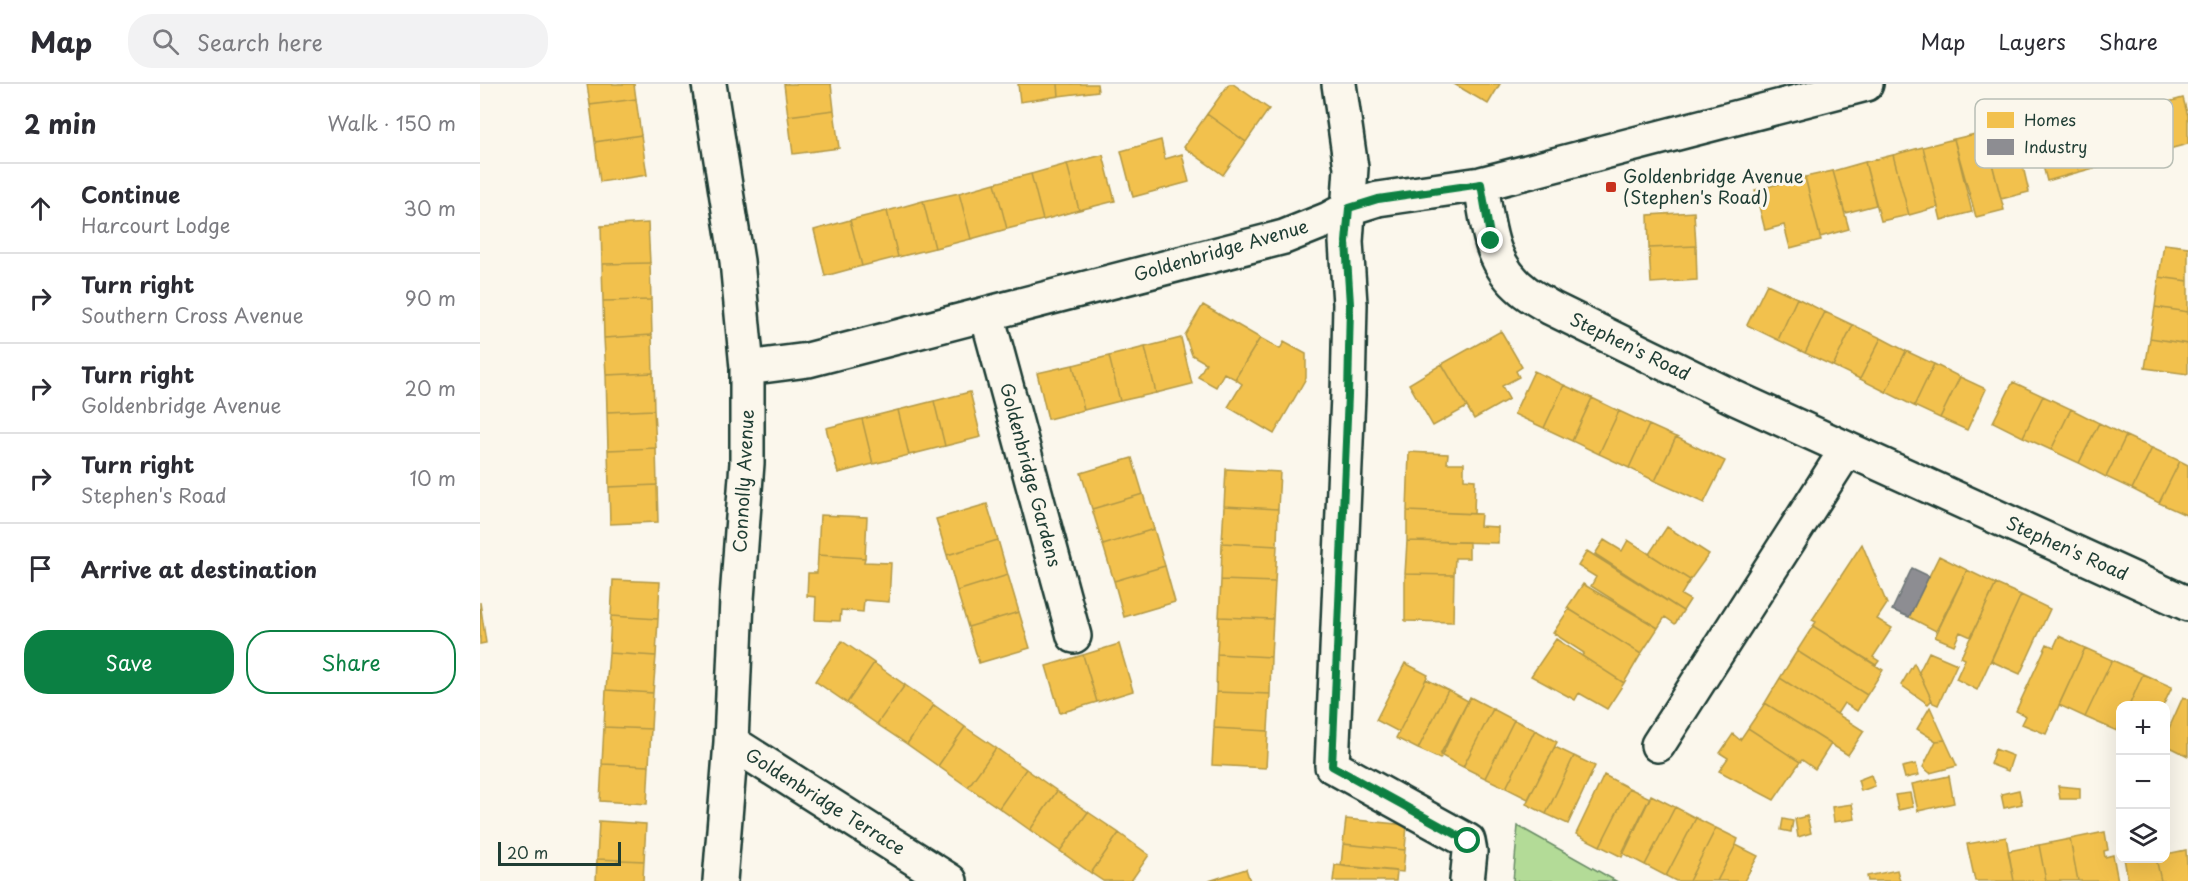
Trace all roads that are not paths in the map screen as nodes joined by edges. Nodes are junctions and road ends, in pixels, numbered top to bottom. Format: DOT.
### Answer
graph roads {
  1 [pos="709,84"];
  2 [pos="1339,84"];
  3 [pos="1866,84"];
  4 [pos="1481,184"];
  5 [pos="1349,208"];
  6 [pos="987,315"];
  7 [pos="747,369"];
  8 [pos="1847,449"];
  9 [pos="2188,604"];
  10 [pos="1074,636"];
  11 [pos="731,742"];
  12 [pos="1658,745"];
  13 [pos="720,881"];
  14 [pos="950,881"];
  15 [pos="1467,881"];
  1 -- 7 [label="street, Connolly Avenue"];
  2 -- 5 [label="street"];
  3 -- 4 [label="street, Goldenbridge Avenue"];
  4 -- 5 [label="street, Goldenbridge Avenue"];
  4 -- 8 [label="street, Stephen's Road"];
  5 -- 6 [label="street, Goldenbridge Avenue"];
  5 -- 15 [label="street"];
  6 -- 7 [label="street, Goldenbridge Avenue"];
  6 -- 10 [label="street, Goldenbridge Gardens"];
  7 -- 11 [label="street, Connolly Avenue"];
  8 -- 9 [label="street, Stephen's Road"];
  8 -- 12 [label="street"];
  11 -- 13 [label="street, Connolly Avenue"];
  11 -- 14 [label="street, Goldenbridge Terrace"];
}
